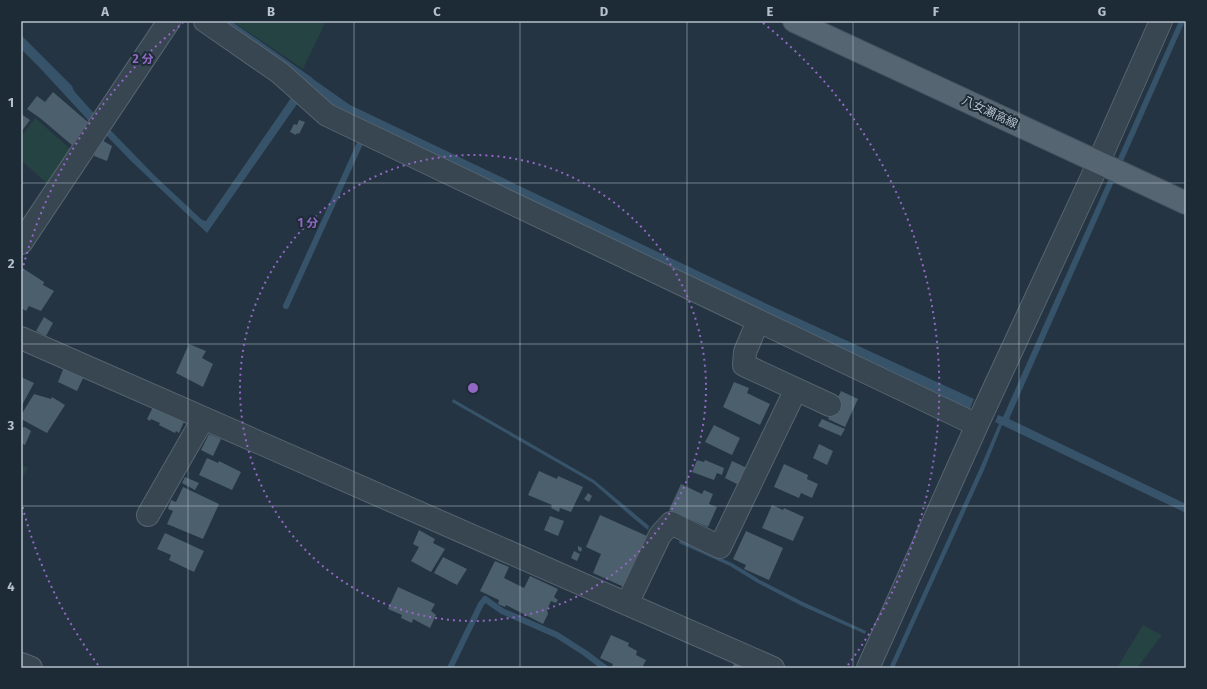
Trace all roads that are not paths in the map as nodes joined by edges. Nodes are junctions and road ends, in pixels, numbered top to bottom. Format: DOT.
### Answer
graph roads {
  1 [pos="169,21"];
  2 [pos="205,21"];
  3 [pos="794,21"];
  4 [pos="1161,21"];
  5 [pos="1098,163"];
  6 [pos="1186,203"];
  7 [pos="21,243"];
  8 [pos="758,321"];
  9 [pos="21,338"];
  10 [pos="796,389"];
  11 [pos="830,405"];
  12 [pos="203,418"];
  13 [pos="977,425"];
  14 [pos="148,515"];
  15 [pos="627,604"];
  16 [pos="21,664"];
  17 [pos="31,668"];
  18 [pos="772,668"];
  19 [pos="868,668"];
  1 -- 7 [label="street"];
  2 -- 8 [label="street"];
  3 -- 5 [label="main road, 八女瀬高線"];
  4 -- 5 [label="street"];
  5 -- 6 [label="main road, 八女瀬高線"];
  5 -- 13 [label="street"];
  8 -- 10 [label="street"];
  8 -- 13 [label="street"];
  9 -- 12 [label="street"];
  10 -- 11 [label="street"];
  10 -- 15 [label="street"];
  12 -- 14 [label="street"];
  12 -- 15 [label="street"];
  13 -- 19 [label="street"];
  15 -- 18 [label="street"];
  16 -- 17 [label="street"];
}
